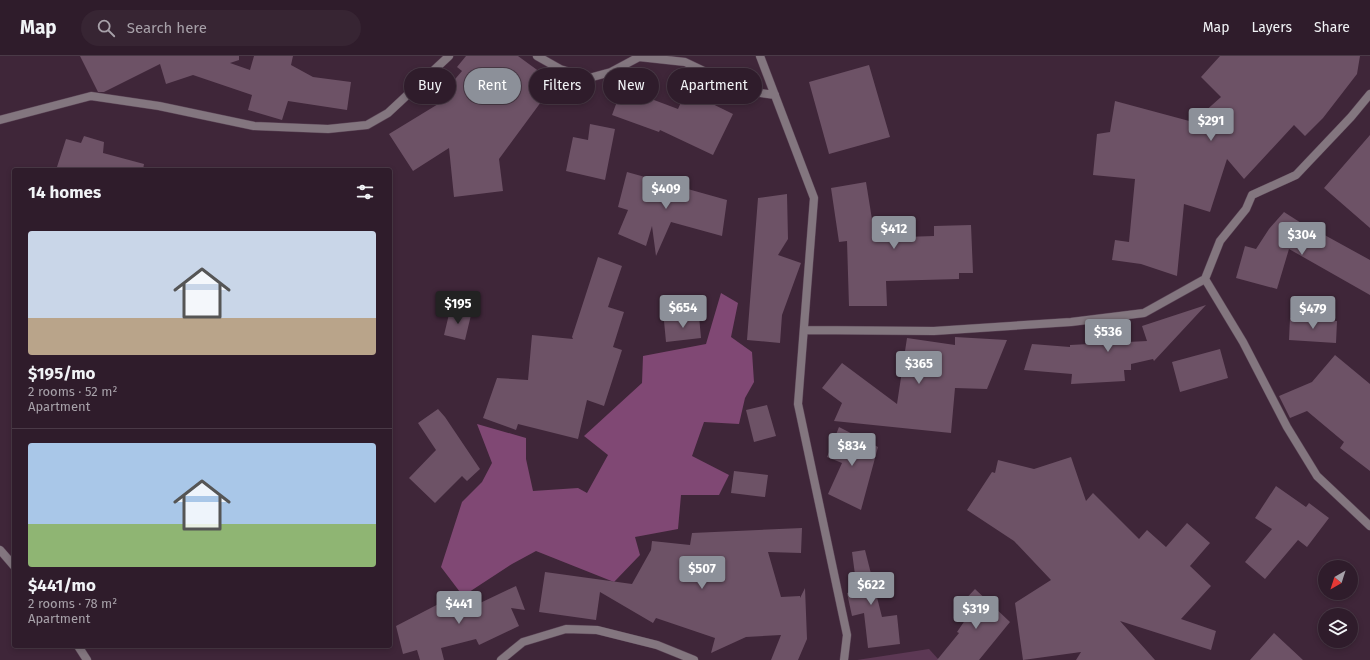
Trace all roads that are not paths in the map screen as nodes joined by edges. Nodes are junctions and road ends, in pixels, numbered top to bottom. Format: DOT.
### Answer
graph roads {
  1 [pos="449,56"];
  2 [pos="537,56"];
  3 [pos="760,56"];
  4 [pos="1370,94"];
  5 [pos="775,95"];
  6 [pos="0,120"];
  7 [pos="1205,279"];
  8 [pos="804,330"];
  9 [pos="1370,526"];
  10 [pos="0,550"];
  11 [pos="12,564"];
  12 [pos="79,648"];
  13 [pos="87,660"];
  14 [pos="501,660"];
  15 [pos="694,660"];
  16 [pos="844,660"];
  1 -- 6 [label="street"];
  2 -- 5 [label="street"];
  3 -- 5 [label="street"];
  4 -- 7 [label="street"];
  5 -- 8 [label="street"];
  7 -- 8 [label="street"];
  7 -- 9 [label="street"];
  8 -- 16 [label="street"];
  10 -- 11 [label="street"];
  12 -- 13 [label="street"];
  14 -- 15 [label="street"];
}
